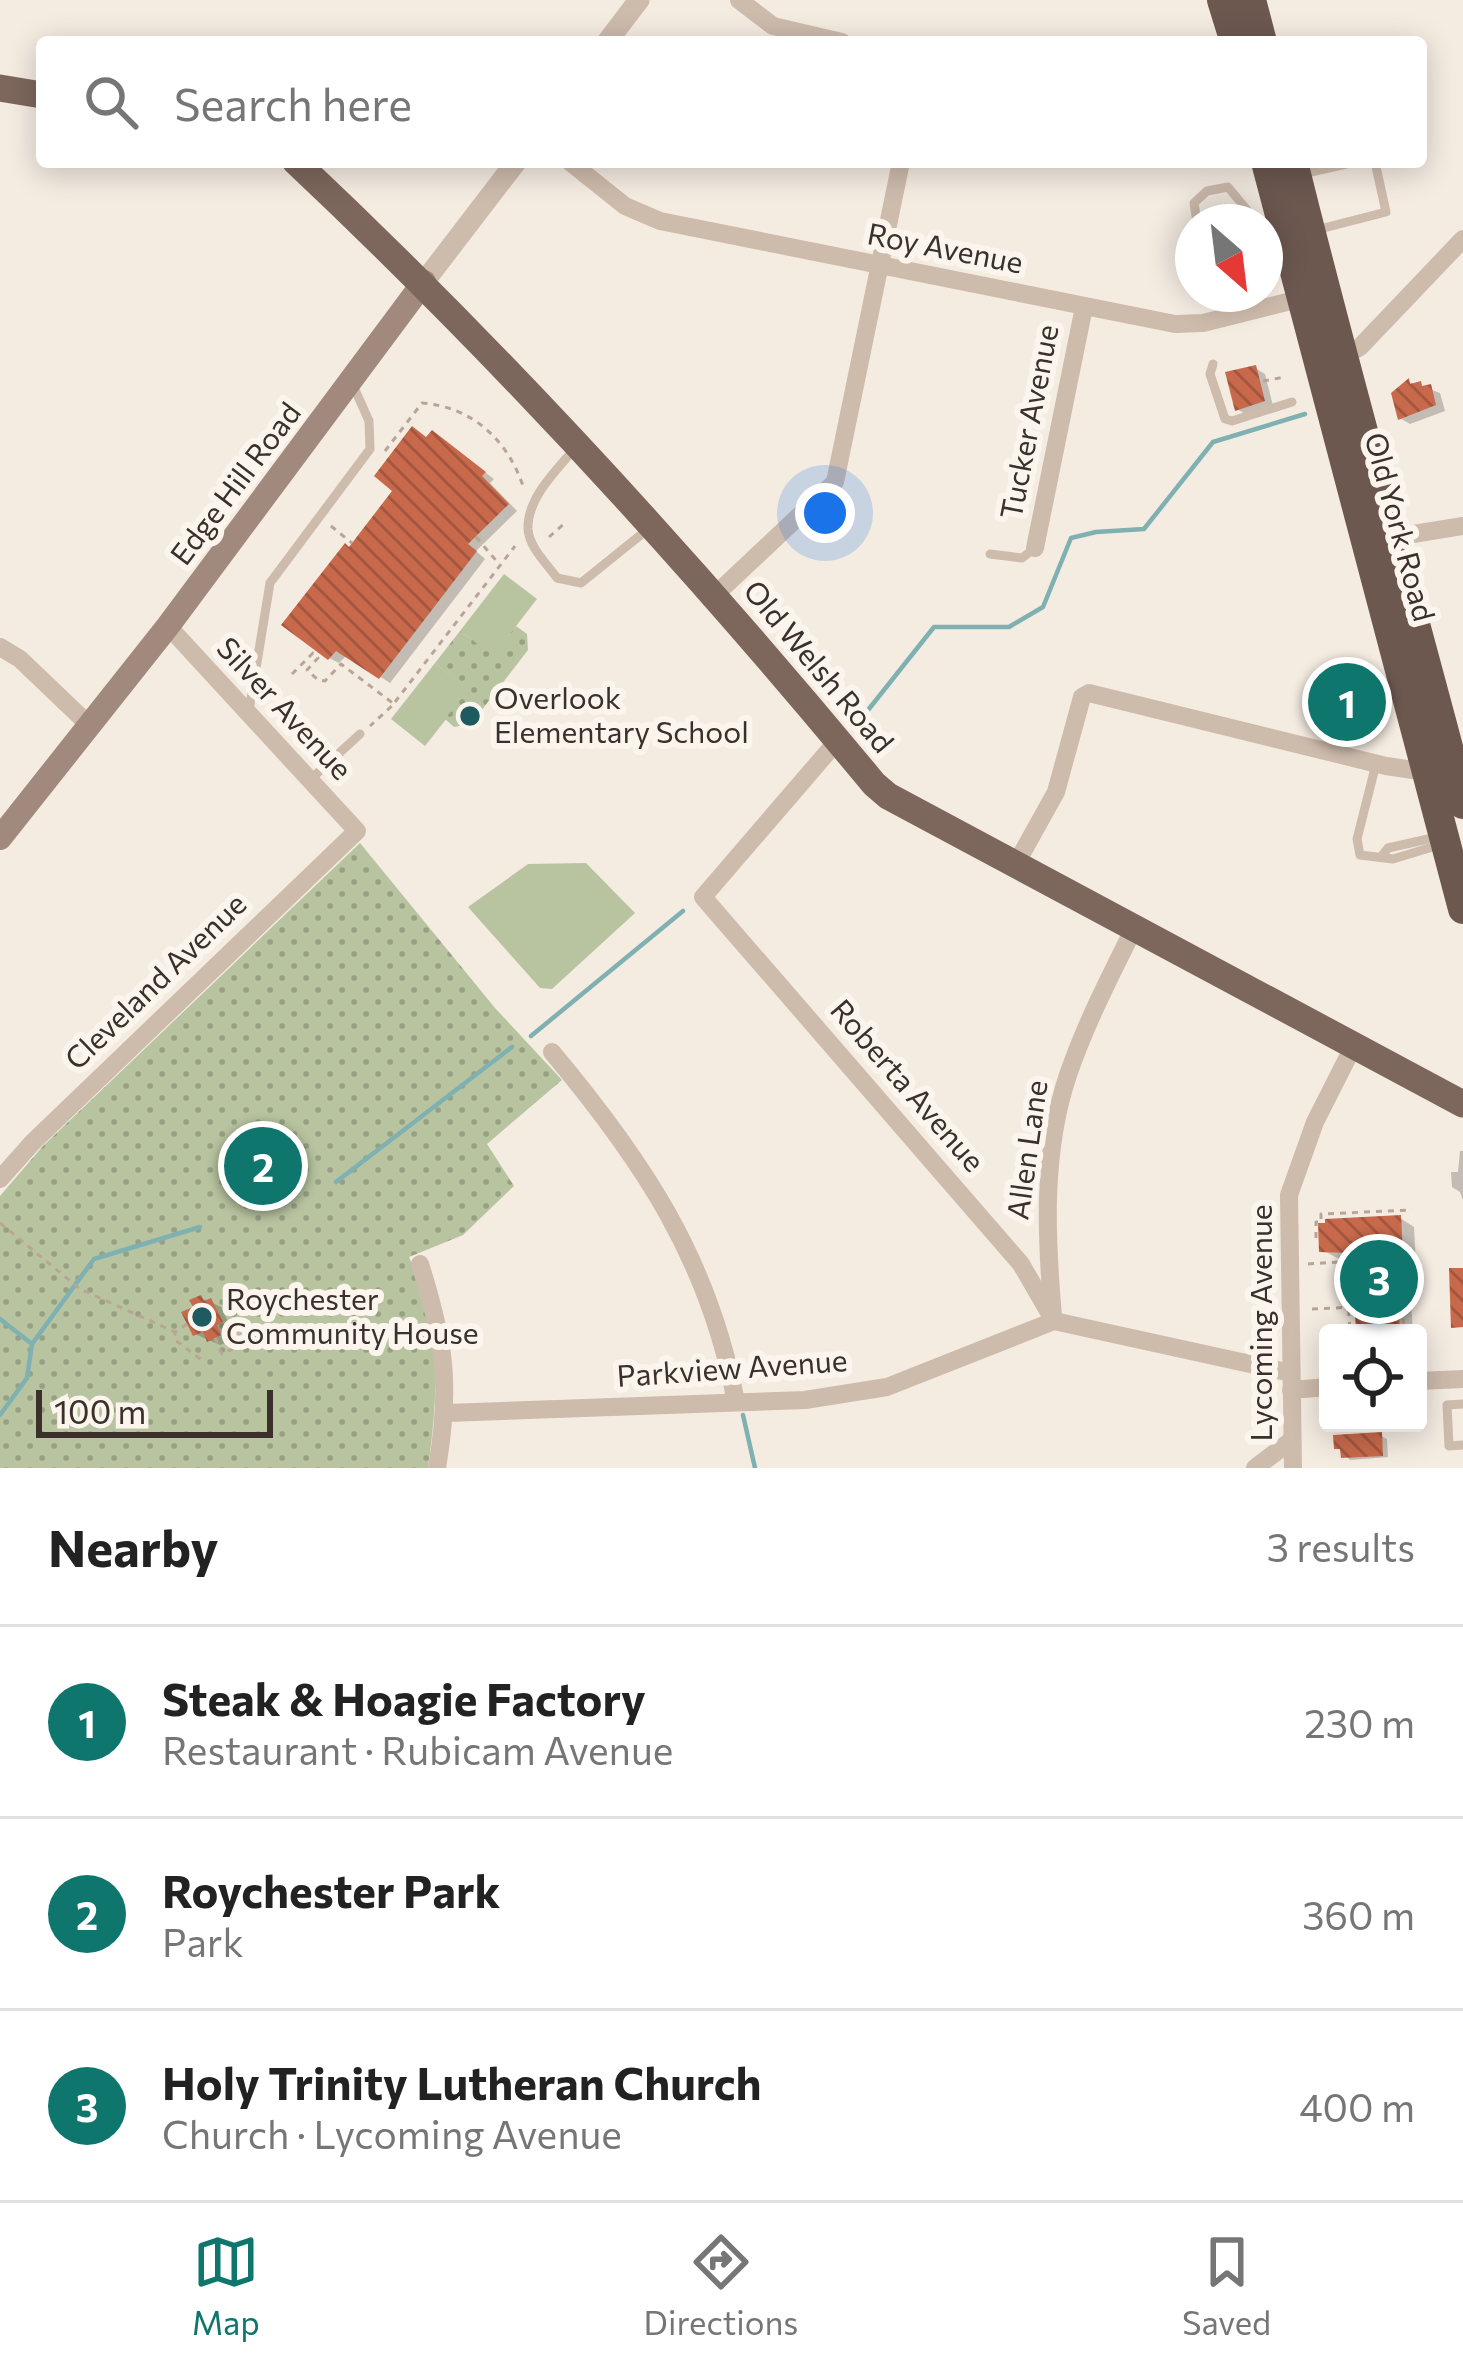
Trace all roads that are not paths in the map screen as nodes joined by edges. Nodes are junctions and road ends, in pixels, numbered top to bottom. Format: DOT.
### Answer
graph roads {
  1 [pos="639,0"];
  2 [pos="740,0"];
  3 [pos="1222,0"];
  4 [pos="1251,0"];
  5 [pos="612,36"];
  6 [pos="816,36"];
  7 [pos="1233,36"];
  8 [pos="1260,36"];
  9 [pos="0,88"];
  10 [pos="36,94"];
  11 [pos="302,168"];
  12 [pos="511,168"];
  13 [pos="578,168"];
  14 [pos="900,168"];
  15 [pos="1268,168"];
  16 [pos="1376,168"];
  17 [pos="1295,169"];
  18 [pos="1194,204"];
  19 [pos="1243,204"];
  20 [pos="1310,232"];
  21 [pos="1463,238"];
  22 [pos="879,266"];
  23 [pos="424,282"];
  24 [pos="1313,296"];
  25 [pos="1084,307"];
  26 [pos="1341,358"];
  27 [pos="1213,364"];
  28 [pos="351,382"];
  29 [pos="1292,401"];
  30 [pos="576,447"];
  31 [pos="1463,526"];
  32 [pos="649,528"];
  33 [pos="1380,540"];
  34 [pos="1035,548"];
  35 [pos="990,554"];
  36 [pos="714,596"];
  37 [pos="167,626"];
  38 [pos="0,647"];
  39 [pos="248,717"];
  40 [pos="88,724"];
  41 [pos="360,734"];
  42 [pos="838,740"];
  43 [pos="1376,764"];
  44 [pos="1438,766"];
  45 [pos="309,781"];
  46 [pos="1463,804"];
  47 [pos="357,831"];
  48 [pos="0,838"];
  49 [pos="1443,839"];
  50 [pos="1016,864"];
  51 [pos="1463,910"];
  52 [pos="1133,930"];
  53 [pos="1353,1047"];
  54 [pos="552,1052"];
  55 [pos="1463,1104"];
  56 [pos="0,1179"];
  57 [pos="420,1264"];
  58 [pos="1054,1321"];
  59 [pos="1454,1379"];
  60 [pos="1291,1381"];
  61 [pos="1319,1386"];
  62 [pos="736,1402"];
  63 [pos="1463,1404"];
  64 [pos="1447,1405"];
  65 [pos="447,1413"];
  66 [pos="1292,1440"];
  67 [pos="1463,1445"];
  68 [pos="437,1468"];
  69 [pos="1255,1468"];
  70 [pos="1293,1468"];
  1 -- 5 [label="street"];
  2 -- 6 [label="street"];
  3 -- 7 [label="highway"];
  4 -- 8 [label="highway"];
  9 -- 10 [label="main road"];
  11 -- 23 [label="main road, Old Welsh Road"];
  12 -- 23 [label="street, Edge Hill Road"];
  13 -- 22 [label="street, Roy Avenue"];
  14 -- 22 [label="street"];
  15 -- 24 [label="highway, Old York Road"];
  16 -- 20 [label="lane"];
  17 -- 20 [label="highway, Old York Road"];
  18 -- 19 [label="lane"];
  20 -- 24 [label="highway, Old York Road"];
  21 -- 26 [label="street"];
  22 -- 25 [label="street, Roy Avenue"];
  22 -- 36 [label="street"];
  23 -- 28 [label="main road, Edge Hill Road"];
  23 -- 30 [label="main road, Old Welsh Road"];
  24 -- 25 [label="street, Roy Avenue"];
  24 -- 26 [label="highway, Old York Road"];
  24 -- 33 [label="highway, Old York Road"];
  25 -- 34 [label="street, Tucker Avenue"];
  26 -- 33 [label="highway, Old York Road"];
  27 -- 29 [label="lane"];
  28 -- 37 [label="main road, Edge Hill Road"];
  28 -- 39 [label="lane"];
  30 -- 32 [label="main road, Old Welsh Road"];
  30 -- 32 [label="lane"];
  31 -- 33 [label="street"];
  32 -- 36 [label="main road, Old Welsh Road"];
  33 -- 44 [label="highway, Old York Road"];
  34 -- 35 [label="lane"];
  36 -- 42 [label="main road, Old Welsh Road"];
  37 -- 39 [label="street, Silver Avenue"];
  37 -- 40 [label="main road, Edge Hill Road"];
  38 -- 40 [label="street"];
  39 -- 45 [label="street, Silver Avenue"];
  40 -- 48 [label="main road, Edge Hill Road"];
  41 -- 45 [label="lane"];
  42 -- 50 [label="main road, Old Welsh Road"];
  42 -- 58 [label="street, Roberta Avenue"];
  43 -- 44 [label="street"];
  43 -- 49 [label="lane"];
  43 -- 50 [label="street"];
  44 -- 46 [label="highway, Old York Road"];
  44 -- 49 [label="highway, Old York Road"];
  45 -- 47 [label="street, Silver Avenue"];
  47 -- 56 [label="street, Cleveland Avenue"];
  49 -- 51 [label="highway, Old York Road"];
  50 -- 52 [label="main road, Old Welsh Road"];
  52 -- 53 [label="main road, Old Welsh Road"];
  52 -- 58 [label="street, Allen Lane"];
  53 -- 55 [label="main road, Old Welsh Road"];
  53 -- 60 [label="street, Lycoming Avenue"];
  54 -- 62 [label="street"];
  57 -- 65 [label="street"];
  58 -- 60 [label="street"];
  58 -- 62 [label="street, Parkview Avenue"];
  59 -- 64 [label="lane"];
  60 -- 61 [label="street"];
  60 -- 66 [label="street, Lycoming Avenue"];
  62 -- 65 [label="street, Parkview Avenue"];
  63 -- 64 [label="lane"];
  64 -- 67 [label="lane"];
  65 -- 68 [label="street"];
  66 -- 69 [label="street"];
  66 -- 70 [label="street, Lycoming Avenue"];
}
